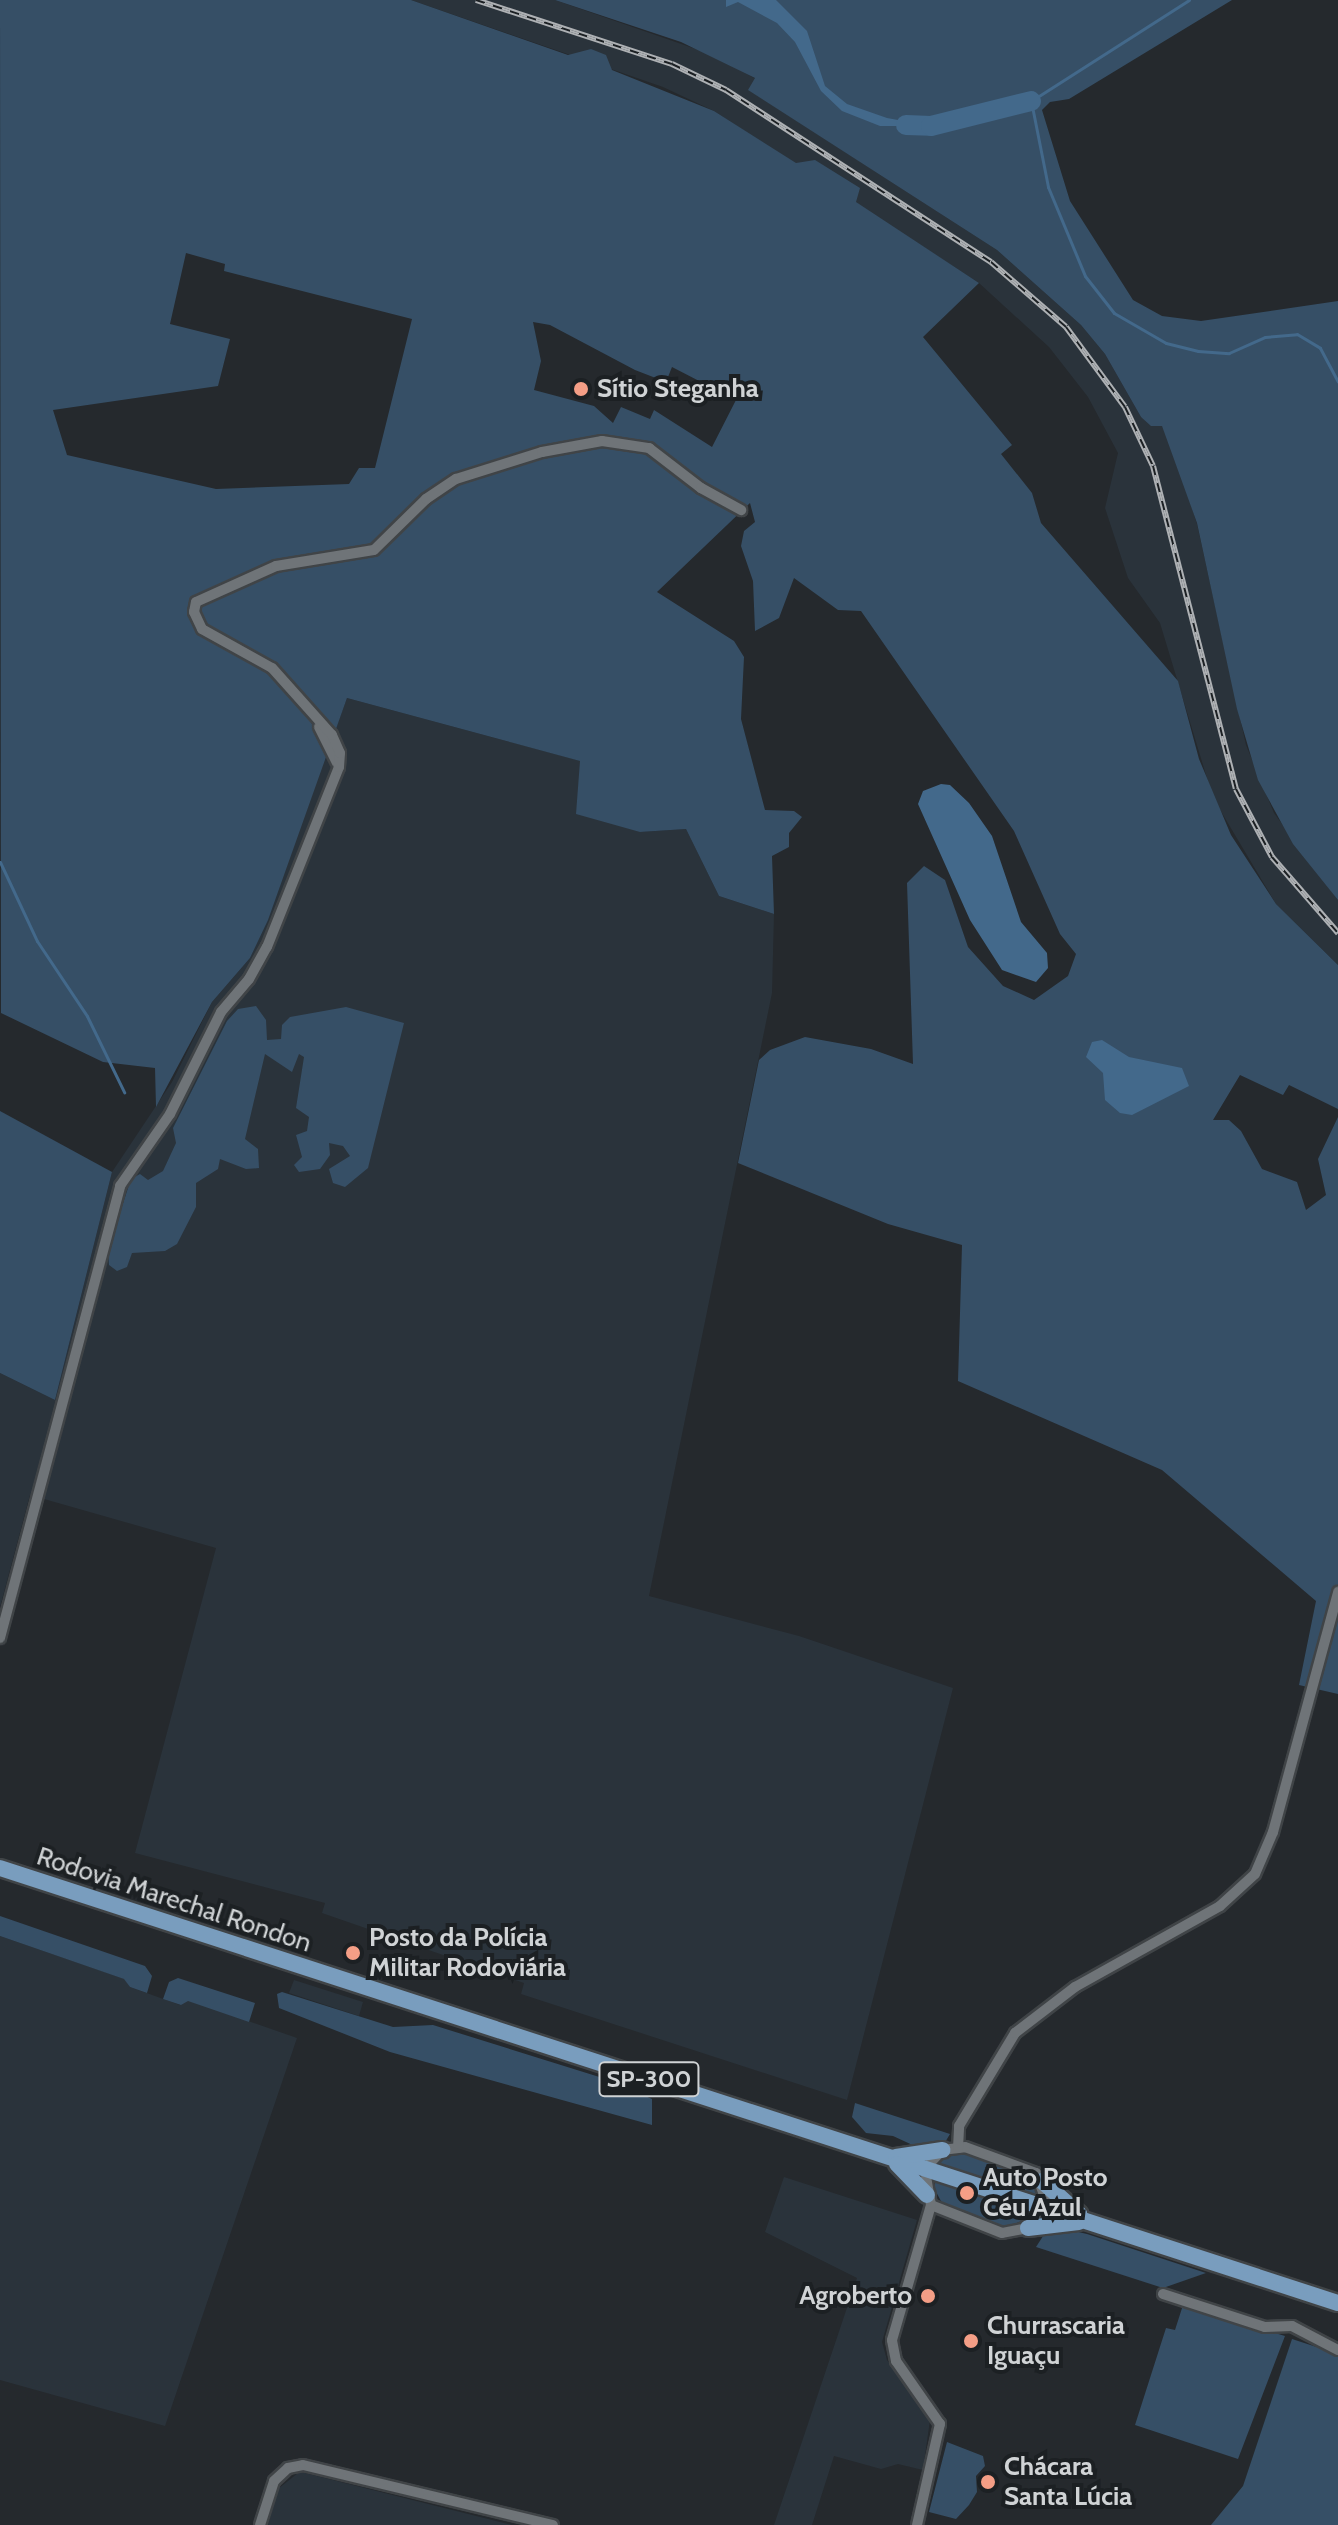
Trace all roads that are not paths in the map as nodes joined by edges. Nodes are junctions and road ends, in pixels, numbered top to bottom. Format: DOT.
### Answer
graph roads {
  1 [pos="741,510"];
  2 [pos="1338,1592"];
  3 [pos="0,1638"];
  4 [pos="0,1868"];
  5 [pos="950,2149"];
  6 [pos="890,2158"];
  7 [pos="928,2170"];
  8 [pos="1042,2181"];
  9 [pos="929,2200"];
  10 [pos="1043,2207"];
  11 [pos="1090,2222"];
  12 [pos="1028,2228"];
  13 [pos="1163,2294"];
  14 [pos="1338,2303"];
  15 [pos="1338,2350"];
  16 [pos="260,2525"];
  17 [pos="553,2525"];
  18 [pos="917,2525"];
  1 -- 3 [label="street"];
  2 -- 5 [label="street"];
  4 -- 6 [label="main road, Rodovia Marechal Rondon / SP-300"];
  5 -- 6 [label="main road"];
  5 -- 7 [label="street"];
  5 -- 8 [label="street"];
  6 -- 7 [label="main road, Rodovia Marechal Rondon / SP-300"];
  6 -- 9 [label="main road"];
  7 -- 9 [label="street"];
  7 -- 10 [label="main road, Rodovia Marechal Rondon / SP-300"];
  8 -- 10 [label="street"];
  8 -- 11 [label="main road"];
  9 -- 12 [label="street"];
  9 -- 18 [label="street"];
  10 -- 11 [label="main road, Rodovia Marechal Rondon / SP-300"];
  10 -- 12 [label="street"];
  11 -- 12 [label="main road"];
  11 -- 14 [label="main road, Rodovia Marechal Rondon / SP-300"];
  13 -- 15 [label="street"];
  16 -- 17 [label="street"];
}
